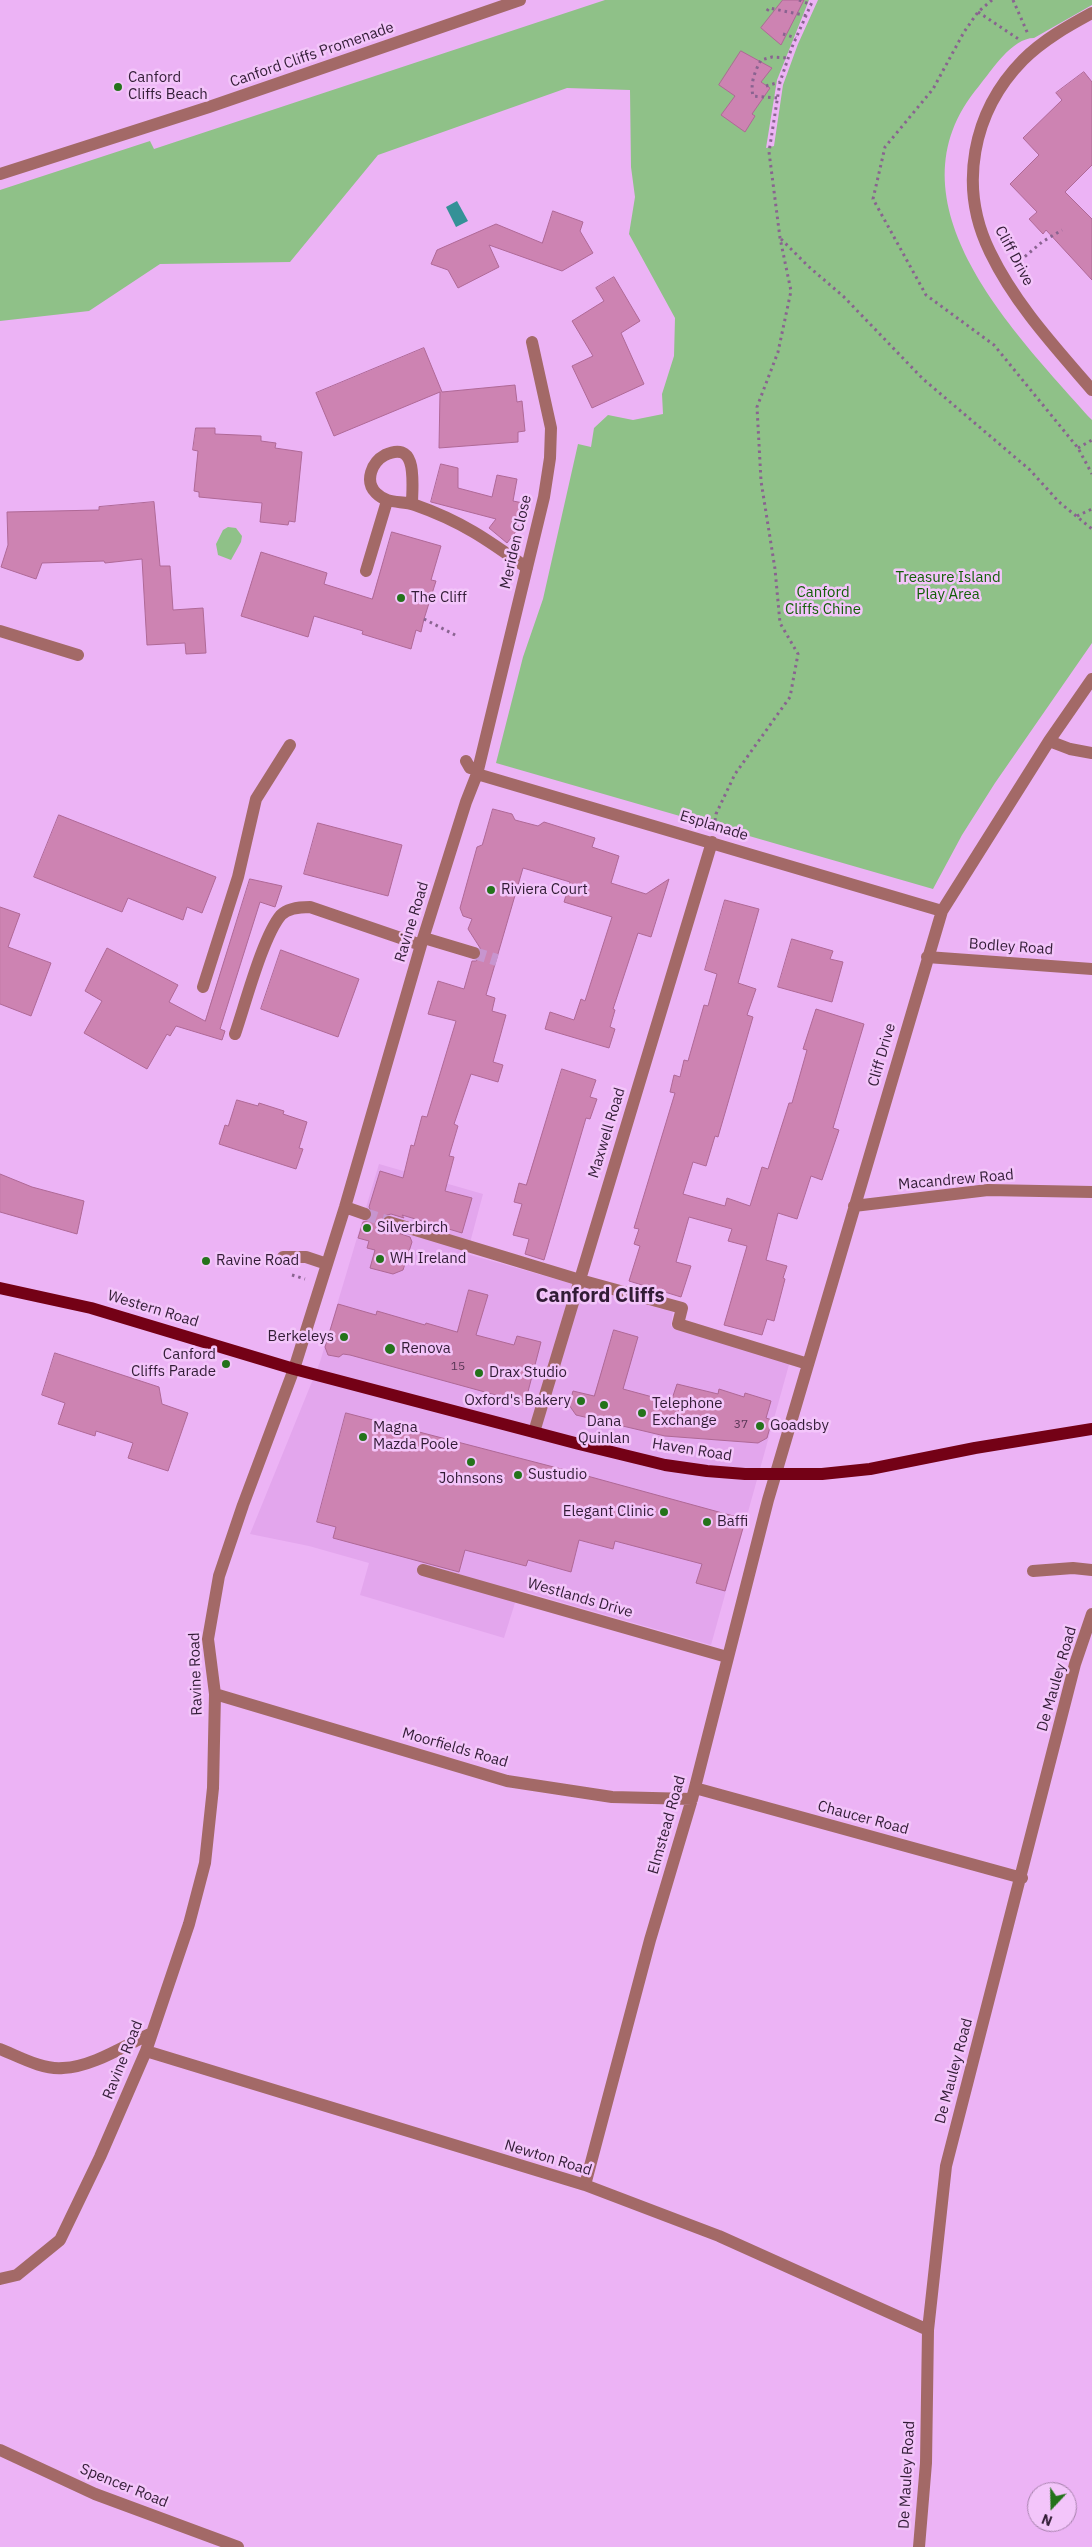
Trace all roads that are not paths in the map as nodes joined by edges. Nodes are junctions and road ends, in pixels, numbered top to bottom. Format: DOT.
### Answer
graph roads {
  1 [pos="520,0"];
  2 [pos="1092,13"];
  3 [pos="0,174"];
  4 [pos="532,342"];
  5 [pos="1092,390"];
  6 [pos="387,502"];
  7 [pos="412,504"];
  8 [pos="528,568"];
  9 [pos="366,571"];
  10 [pos="0,631"];
  11 [pos="78,655"];
  12 [pos="1092,680"];
  13 [pos="1049,741"];
  14 [pos="290,745"];
  15 [pos="484,747"];
  16 [pos="1092,752"];
  17 [pos="466,761"];
  18 [pos="478,769"];
  19 [pos="712,842"];
  20 [pos="942,911"];
  21 [pos="422,941"];
  22 [pos="474,953"];
  23 [pos="927,957"];
  24 [pos="1092,969"];
  25 [pos="203,987"];
  26 [pos="235,1034"];
  27 [pos="1092,1192"];
  28 [pos="854,1206"];
  29 [pos="345,1207"];
  30 [pos="365,1214"];
  31 [pos="389,1222"];
  32 [pos="283,1257"];
  33 [pos="327,1264"];
  34 [pos="580,1280"];
  35 [pos="0,1288"];
  36 [pos="808,1364"];
  37 [pos="294,1368"];
  38 [pos="1092,1429"];
  39 [pos="534,1432"];
  40 [pos="776,1473"];
  41 [pos="423,1570"];
  42 [pos="1092,1570"];
  43 [pos="1033,1571"];
  44 [pos="1092,1614"];
  45 [pos="727,1657"];
  46 [pos="215,1694"];
  47 [pos="694,1794"];
  48 [pos="1022,1878"];
  49 [pos="152,2033"];
  50 [pos="0,2048"];
  51 [pos="146,2051"];
  52 [pos="585,2185"];
  53 [pos="0,2279"];
  54 [pos="928,2330"];
  55 [pos="0,2450"];
  56 [pos="238,2547"];
  57 [pos="919,2547"];
  1 -- 3 [label="street, Canford Cliffs Promenade"];
  2 -- 5 [label="street, Cliff Drive"];
  4 -- 8 [label="street, Meriden Close"];
  6 -- 7 [label="street"];
  6 -- 7 [label="street"];
  6 -- 9 [label="street"];
  7 -- 8 [label="street"];
  8 -- 15 [label="street, Meriden Close"];
  10 -- 11 [label="street"];
  12 -- 13 [label="street, Cliff Drive"];
  13 -- 16 [label="street"];
  13 -- 20 [label="street, Cliff Drive"];
  14 -- 25 [label="street"];
  15 -- 18 [label="street, Ravine Road"];
  17 -- 18 [label="street, Esplanade"];
  18 -- 19 [label="street, Esplanade"];
  18 -- 21 [label="street, Ravine Road"];
  19 -- 20 [label="street, Esplanade"];
  19 -- 34 [label="street, Maxwell Road"];
  20 -- 23 [label="street, Cliff Drive"];
  21 -- 22 [label="street"];
  21 -- 26 [label="street"];
  21 -- 29 [label="street, Ravine Road"];
  23 -- 24 [label="street, Bodley Road"];
  23 -- 28 [label="street, Cliff Drive"];
  27 -- 28 [label="street, Macandrew Road"];
  28 -- 36 [label="street, Cliff Drive"];
  29 -- 30 [label="street"];
  29 -- 33 [label="street, Ravine Road"];
  31 -- 34 [label="street"];
  32 -- 33 [label="street"];
  33 -- 37 [label="street, Ravine Road"];
  34 -- 36 [label="street"];
  34 -- 39 [label="street, Maxwell Road"];
  35 -- 37 [label="main road, Western Road"];
  36 -- 40 [label="street, Cliff Drive"];
  37 -- 39 [label="main road, Haven Road"];
  37 -- 46 [label="street, Ravine Road"];
  38 -- 40 [label="main road, Haven Road"];
  39 -- 40 [label="main road, Haven Road"];
  40 -- 45 [label="street, Elmstead Road"];
  41 -- 45 [label="street, Westlands Drive"];
  42 -- 43 [label="street"];
  44 -- 48 [label="street, De Mauley Road"];
  45 -- 47 [label="street, Elmstead Road"];
  46 -- 47 [label="street, Moorfields Road"];
  46 -- 49 [label="street, Ravine Road"];
  47 -- 48 [label="street, Chaucer Road"];
  47 -- 52 [label="street, Elmstead Road"];
  48 -- 54 [label="street, De Mauley Road"];
  49 -- 50 [label="street"];
  49 -- 51 [label="street, Ravine Road"];
  51 -- 52 [label="street, Newton Road"];
  51 -- 53 [label="street, Ravine Road"];
  52 -- 54 [label="street, Newton Road"];
  54 -- 57 [label="street, De Mauley Road"];
  55 -- 56 [label="street, Spencer Road"];
}
